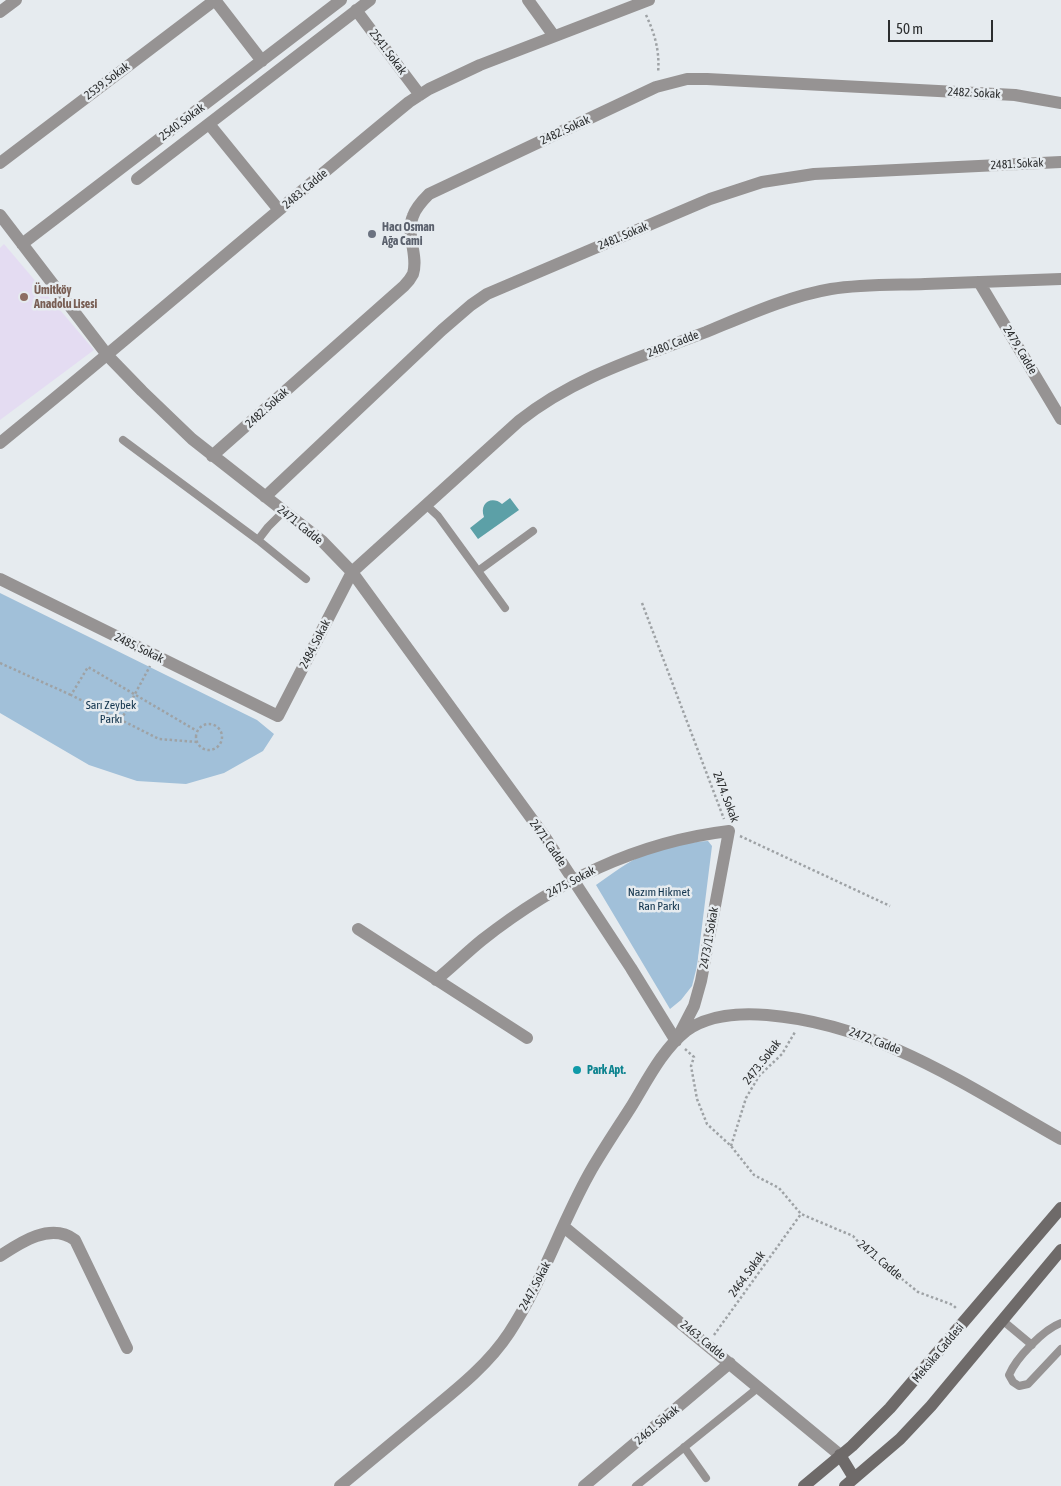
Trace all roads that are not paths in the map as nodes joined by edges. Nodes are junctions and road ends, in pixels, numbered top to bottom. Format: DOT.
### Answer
graph roads {
  1 [pos="16,0"];
  2 [pos="215,0"];
  3 [pos="341,0"];
  4 [pos="370,0"];
  5 [pos="528,0"];
  6 [pos="645,1"];
  7 [pos="356,10"];
  8 [pos="0,12"];
  9 [pos="309,25"];
  10 [pos="554,36"];
  11 [pos="320,39"];
  12 [pos="262,61"];
  13 [pos="420,95"];
  14 [pos="1061,103"];
  15 [pos="209,124"];
  16 [pos="1,159"];
  17 [pos="1061,162"];
  18 [pos="137,179"];
  19 [pos="279,210"];
  20 [pos="0,215"];
  21 [pos="22,244"];
  22 [pos="1061,279"];
  23 [pos="979,282"];
  24 [pos="108,356"];
  25 [pos="1061,419"];
  26 [pos="123,440"];
  27 [pos="0,443"];
  28 [pos="212,456"];
  29 [pos="265,497"];
  30 [pos="426,505"];
  31 [pos="284,511"];
  32 [pos="533,531"];
  33 [pos="258,540"];
  34 [pos="478,571"];
  35 [pos="352,572"];
  36 [pos="0,579"];
  37 [pos="306,579"];
  38 [pos="505,608"];
  39 [pos="278,716"];
  40 [pos="729,831"];
  41 [pos="574,880"];
  42 [pos="358,929"];
  43 [pos="436,980"];
  44 [pos="527,1038"];
  45 [pos="676,1041"];
  46 [pos="1061,1139"];
  47 [pos="1061,1208"];
  48 [pos="564,1227"];
  49 [pos="0,1256"];
  50 [pos="1059,1257"];
  51 [pos="1002,1320"];
  52 [pos="1061,1323"];
  53 [pos="1032,1345"];
  54 [pos="127,1348"];
  55 [pos="1061,1349"];
  56 [pos="730,1363"];
  57 [pos="759,1387"];
  58 [pos="684,1447"];
  59 [pos="840,1455"];
  60 [pos="706,1478"];
  61 [pos="851,1483"];
  62 [pos="340,1486"];
  63 [pos="584,1486"];
  64 [pos="636,1486"];
  65 [pos="804,1486"];
  1 -- 8 [label="street"];
  2 -- 12 [label="street"];
  2 -- 16 [label="street, 2539. Sokak"];
  3 -- 9 [label="street, 2540. Sokak"];
  4 -- 7 [label="street"];
  5 -- 10 [label="street"];
  6 -- 10 [label="street, 2483. Cadde"];
  7 -- 11 [label="street"];
  7 -- 13 [label="street, 2541. Sokak"];
  9 -- 11 [label="street"];
  9 -- 12 [label="street, 2540. Sokak"];
  10 -- 13 [label="street, 2483. Cadde"];
  11 -- 15 [label="street"];
  12 -- 21 [label="street, 2540. Sokak"];
  13 -- 19 [label="street, 2483. Cadde"];
  14 -- 28 [label="street, 2482. Sokak"];
  15 -- 18 [label="street"];
  15 -- 19 [label="street"];
  17 -- 29 [label="street, 2481. Sokak"];
  19 -- 24 [label="street, 2483. Cadde"];
  20 -- 21 [label="street, 2471. Cadde"];
  21 -- 24 [label="street, 2471. Cadde"];
  22 -- 23 [label="street, 2480. Cadde"];
  23 -- 25 [label="street, 2479. Cadde"];
  23 -- 30 [label="street, 2480. Cadde"];
  24 -- 27 [label="street, 2483. Cadde"];
  24 -- 28 [label="street, 2471. Cadde"];
  26 -- 33 [label="lane"];
  28 -- 29 [label="street, 2471. Cadde"];
  29 -- 31 [label="street, 2471. Cadde"];
  30 -- 34 [label="lane"];
  30 -- 35 [label="street, 2480. Cadde"];
  31 -- 33 [label="lane"];
  31 -- 35 [label="street, 2471. Cadde"];
  32 -- 34 [label="lane"];
  33 -- 37 [label="lane"];
  34 -- 38 [label="lane"];
  35 -- 39 [label="street, 2484. Sokak"];
  35 -- 41 [label="street, 2471. Cadde"];
  36 -- 39 [label="street, 2485. Sokak"];
  40 -- 41 [label="street, 2475. Sokak"];
  40 -- 45 [label="street, 2473/1. Sokak"];
  41 -- 43 [label="street, 2475. Sokak"];
  41 -- 45 [label="street, 2471. Cadde"];
  42 -- 43 [label="street"];
  43 -- 44 [label="street"];
  45 -- 46 [label="street, 2472. Cadde"];
  45 -- 48 [label="street, 2447. Sokak"];
  47 -- 59 [label="main road, Meksika Caddesi"];
  48 -- 56 [label="street, 2463. Cadde"];
  48 -- 62 [label="street, 2447. Sokak"];
  49 -- 54 [label="street"];
  50 -- 51 [label="main road"];
  51 -- 53 [label="lane"];
  51 -- 61 [label="main road"];
  52 -- 53 [label="lane"];
  53 -- 55 [label="lane"];
  56 -- 57 [label="street, 2463. Cadde"];
  56 -- 63 [label="street, 2461. Sokak"];
  57 -- 58 [label="lane"];
  57 -- 59 [label="street, 2463. Cadde"];
  58 -- 60 [label="lane"];
  58 -- 64 [label="lane"];
  59 -- 61 [label="main road"];
  59 -- 65 [label="main road, Meksika Caddesi"];
}
